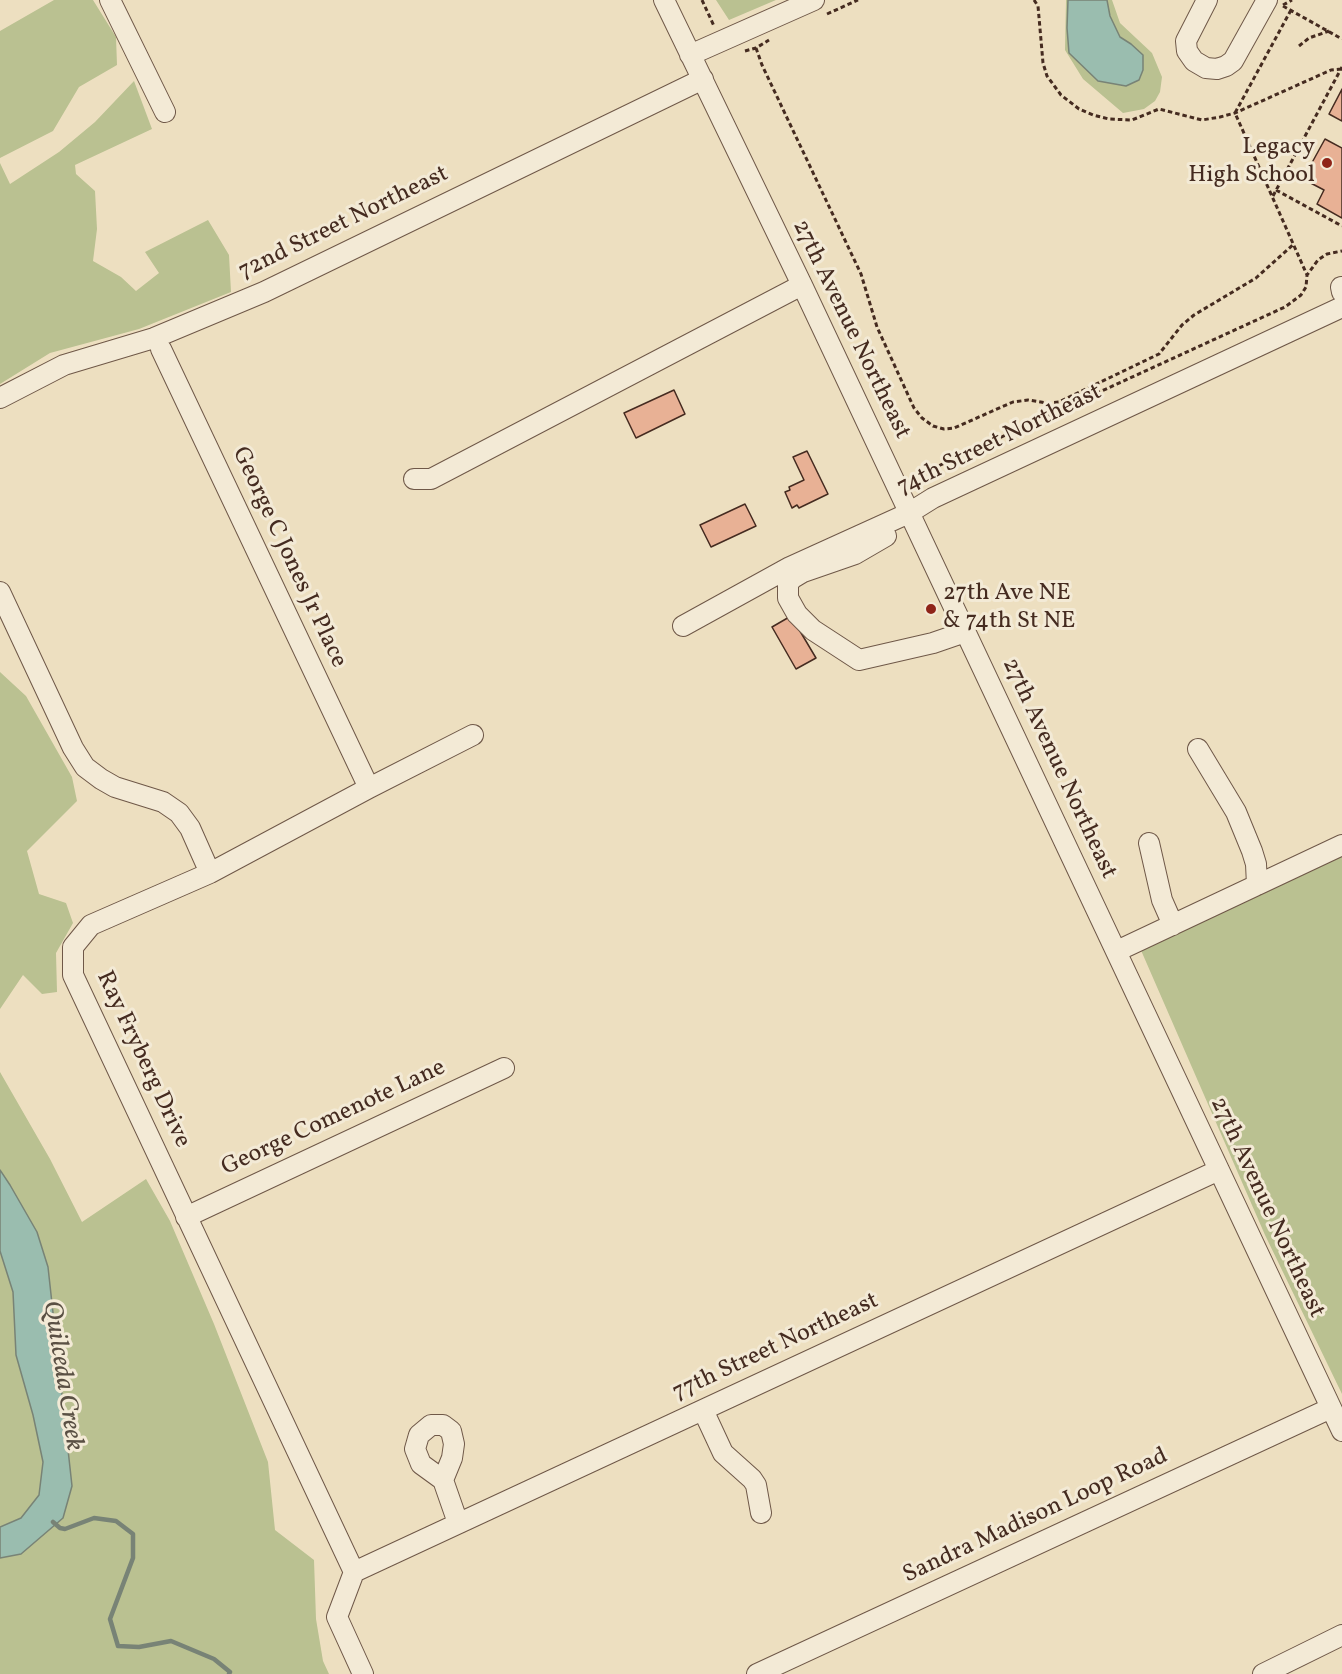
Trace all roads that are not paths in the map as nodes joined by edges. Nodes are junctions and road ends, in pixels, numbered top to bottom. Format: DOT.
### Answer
graph roads {
  1 [pos="110,0"];
  2 [pos="664,0"];
  3 [pos="814,0"];
  4 [pos="1207,0"];
  5 [pos="1276,3"];
  6 [pos="690,55"];
  7 [pos="702,79"];
  8 [pos="165,112"];
  9 [pos="802,285"];
  10 [pos="1342,308"];
  11 [pos="161,349"];
  12 [pos="0,398"];
  13 [pos="414,479"];
  14 [pos="912,518"];
  15 [pos="0,592"];
  16 [pos="683,626"];
  17 [pos="965,632"];
  18 [pos="473,735"];
  19 [pos="1198,748"];
  20 [pos="369,788"];
  21 [pos="1149,843"];
  22 [pos="1342,845"];
  23 [pos="210,873"];
  24 [pos="1257,885"];
  25 [pos="1173,925"];
  26 [pos="1117,951"];
  27 [pos="504,1068"];
  28 [pos="1219,1170"];
  29 [pos="186,1217"];
  30 [pos="1331,1407"];
  31 [pos="703,1410"];
  32 [pos="1342,1431"];
  33 [pos="443,1480"];
  34 [pos="761,1513"];
  35 [pos="458,1523"];
  36 [pos="354,1572"];
  37 [pos="1342,1635"];
  38 [pos="760,1673"];
  39 [pos="363,1674"];
  40 [pos="1263,1674"];
  1 -- 8 [label="street"];
  2 -- 6 [label="street, 27th Avenue Northeast"];
  3 -- 6 [label="street"];
  4 -- 5 [label="street"];
  6 -- 7 [label="street, 27th Avenue Northeast"];
  7 -- 9 [label="street, 27th Avenue Northeast"];
  7 -- 12 [label="street, 72nd Street Northeast"];
  9 -- 13 [label="street"];
  9 -- 14 [label="street, 27th Avenue Northeast"];
  10 -- 14 [label="street, 74th Street Northeast"];
  11 -- 20 [label="street, George C Jones Jr Place"];
  14 -- 16 [label="street, 74th Street Northeast"];
  14 -- 17 [label="street, 27th Avenue Northeast"];
  14 -- 17 [label="street"];
  15 -- 23 [label="street"];
  17 -- 26 [label="street, 27th Avenue Northeast"];
  18 -- 20 [label="street, Ray Fryberg Drive"];
  19 -- 24 [label="street"];
  20 -- 23 [label="street, Ray Fryberg Drive"];
  21 -- 25 [label="street"];
  22 -- 24 [label="street"];
  23 -- 29 [label="street, Ray Fryberg Drive"];
  24 -- 25 [label="street"];
  25 -- 26 [label="street"];
  26 -- 28 [label="street, 27th Avenue Northeast"];
  27 -- 29 [label="street, George Comenote Lane"];
  28 -- 30 [label="street, 27th Avenue Northeast"];
  28 -- 31 [label="street, 77th Street Northeast"];
  29 -- 36 [label="street, Ray Fryberg Drive"];
  30 -- 32 [label="street, 27th Avenue Northeast"];
  30 -- 38 [label="street, Sandra Madison Loop Road"];
  31 -- 34 [label="street"];
  31 -- 35 [label="street, 77th Street Northeast"];
  33 -- 35 [label="street"];
  35 -- 36 [label="street, 77th Street Northeast"];
  36 -- 39 [label="street"];
  37 -- 40 [label="street"];
}
